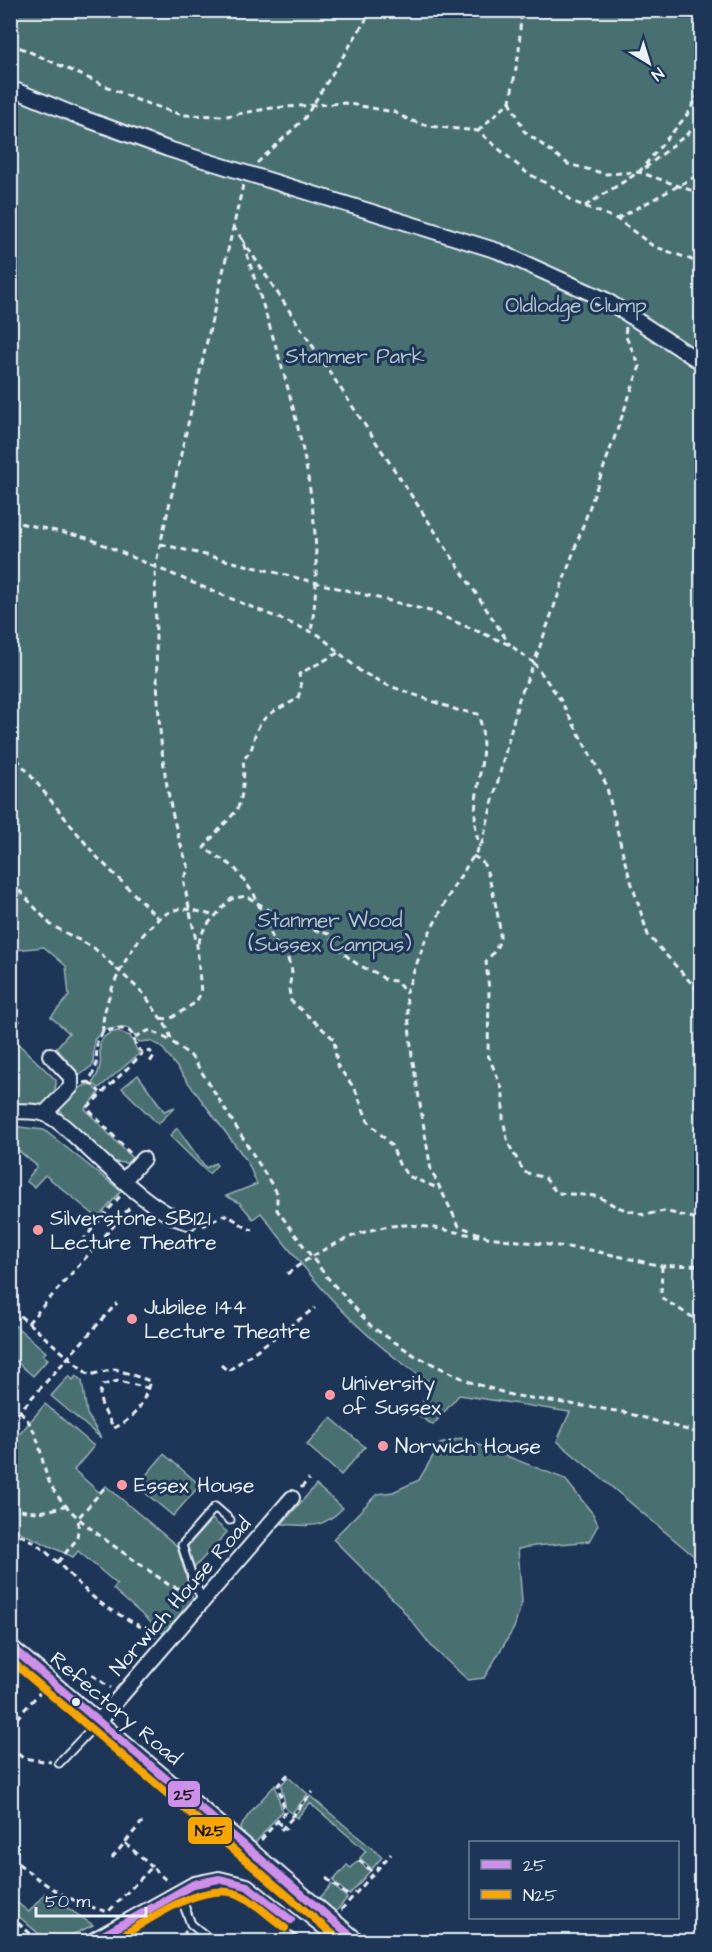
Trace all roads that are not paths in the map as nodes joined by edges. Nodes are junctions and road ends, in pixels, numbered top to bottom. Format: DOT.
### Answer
graph roads {
  1 [pos="10,88"];
  2 [pos="702,363"];
  3 [pos="50,1054"];
  4 [pos="10,1112"];
  5 [pos="45,1113"];
  6 [pos="141,1161"];
  7 [pos="127,1182"];
  8 [pos="194,1226"];
  9 [pos="296,1494"];
  10 [pos="230,1520"];
  11 [pos="200,1594"];
  12 [pos="10,1646"];
  13 [pos="99,1721"];
  14 [pos="59,1763"];
  15 [pos="179,1892"];
  16 [pos="90,1941"];
  17 [pos="213,1941"];
  18 [pos="317,1941"];
  19 [pos="359,1941"];
  1 -- 2 [label="street"];
  3 -- 5 [label="street"];
  4 -- 5 [label="street"];
  5 -- 7 [label="street"];
  6 -- 7 [label="street"];
  7 -- 8 [label="street"];
  9 -- 11 [label="street, Norwich House Road"];
  10 -- 11 [label="lane"];
  11 -- 13 [label="street, Norwich House Road"];
  12 -- 13 [label="street, Refectory Road"];
  13 -- 14 [label="lane"];
  13 -- 19 [label="street, Refectory Road"];
  15 -- 16 [label="street"];
  15 -- 17 [label="lane"];
  15 -- 18 [label="street"];
}
